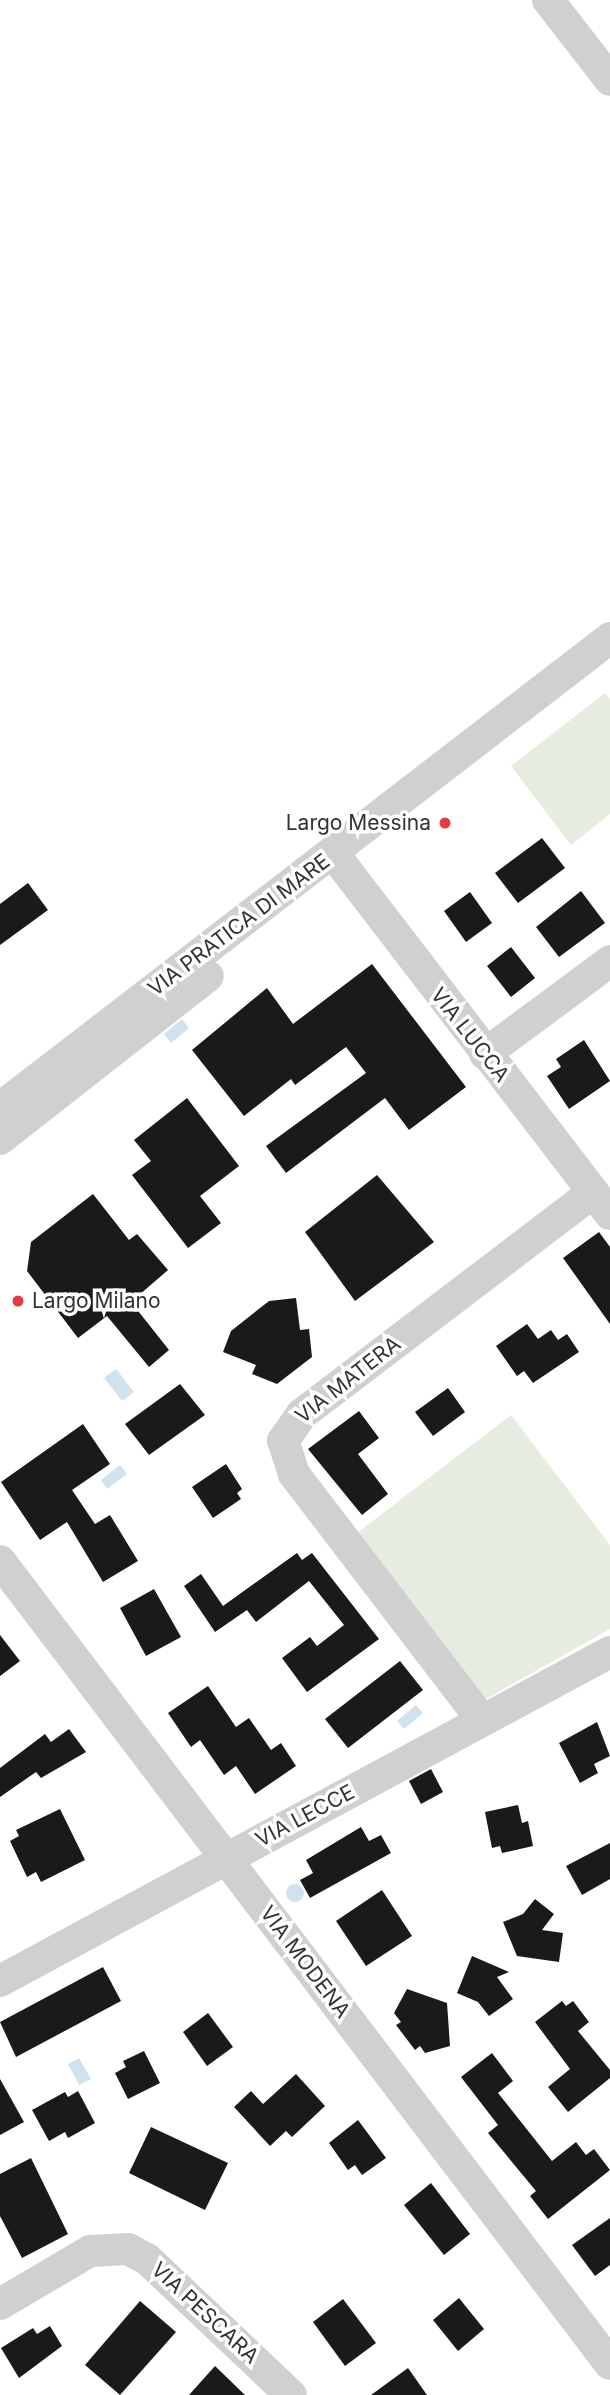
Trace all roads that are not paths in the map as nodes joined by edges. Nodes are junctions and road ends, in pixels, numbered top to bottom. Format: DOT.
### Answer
graph roads {
  1 [pos="548,0"];
  2 [pos="610,80"];
  3 [pos="610,638"];
  4 [pos="610,665"];
  5 [pos="479,766"];
  6 [pos="339,861"];
  7 [pos="610,961"];
  8 [pos="485,1054"];
  9 [pos="0,1108"];
  10 [pos="0,1139"];
  11 [pos="601,1203"];
  12 [pos="0,1561"];
  13 [pos="610,1652"];
  14 [pos="482,1720"];
  15 [pos="226,1858"];
  16 [pos="0,1981"];
  17 [pos="0,2304"];
  18 [pos="610,2364"];
  19 [pos="291,2395"];
  1 -- 2 [label="street"];
  3 -- 6 [label="street, VIA PRATICA DI MARE"];
  4 -- 5 [label="street"];
  6 -- 8 [label="street, VIA LUCCA"];
  6 -- 9 [label="street, VIA PRATICA DI MARE"];
  6 -- 10 [label="street"];
  7 -- 8 [label="street"];
  8 -- 11 [label="street, VIA LUCCA"];
  11 -- 14 [label="street, VIA MATERA"];
  12 -- 15 [label="street, VIA MODENA"];
  13 -- 14 [label="street, VIA LECCE"];
  14 -- 15 [label="street, VIA LECCE"];
  15 -- 16 [label="street, VIA LECCE"];
  15 -- 18 [label="street, VIA MODENA"];
  17 -- 19 [label="street, VIA PESCARA"];
}
